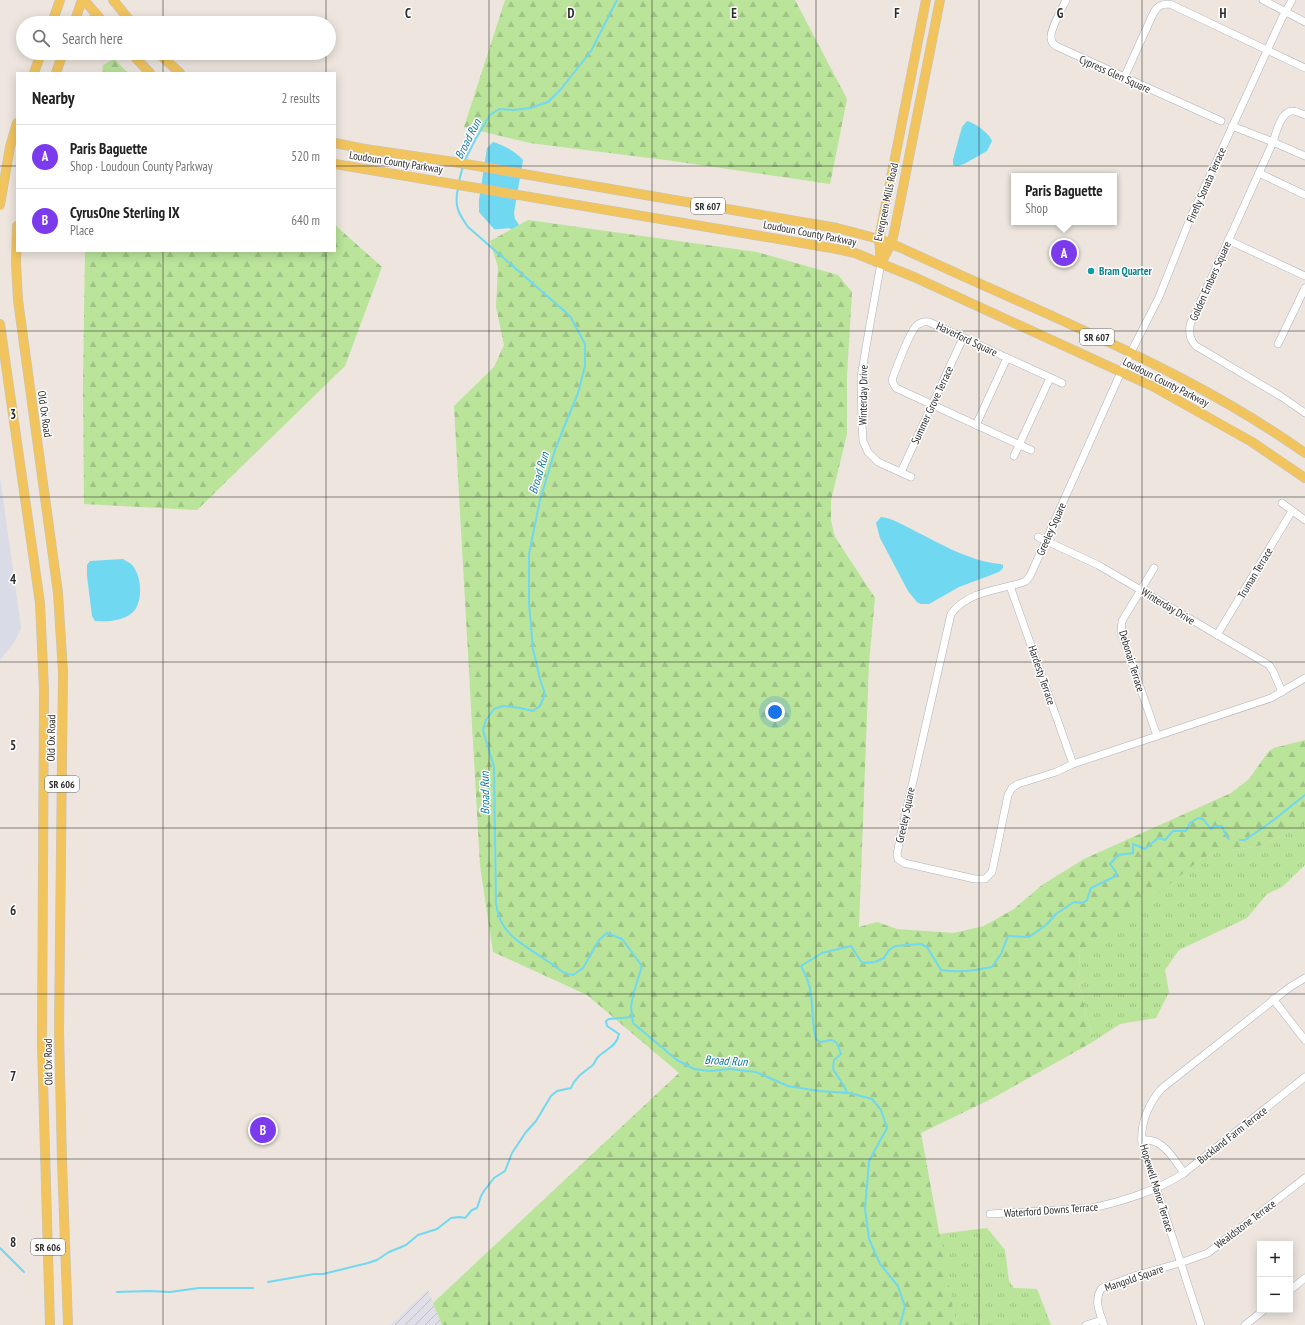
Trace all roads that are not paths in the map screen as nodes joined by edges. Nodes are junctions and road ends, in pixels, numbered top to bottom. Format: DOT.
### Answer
graph roads {
  1 [pos="60,0"];
  2 [pos="83,0"];
  3 [pos="113,0"];
  4 [pos="926,0"];
  5 [pos="940,0"];
  6 [pos="1066,0"];
  7 [pos="1263,0"];
  8 [pos="1292,0"];
  9 [pos="1285,12"];
  10 [pos="54,16"];
  11 [pos="77,16"];
  12 [pos="98,16"];
  13 [pos="126,16"];
  14 [pos="1305,22"];
  15 [pos="1267,50"];
  16 [pos="39,60"];
  17 [pos="61,60"];
  18 [pos="138,60"];
  19 [pos="166,60"];
  20 [pos="1305,68"];
  21 [pos="34,72"];
  22 [pos="56,72"];
  23 [pos="149,72"];
  24 [pos="179,72"];
  25 [pos="1124,78"];
  26 [pos="1305,115"];
  27 [pos="1221,121"];
  28 [pos="16,126"];
  29 [pos="1232,126"];
  30 [pos="1273,142"];
  31 [pos="336,143"];
  32 [pos="1305,156"];
  33 [pos="336,164"];
  34 [pos="1259,173"];
  35 [pos="1305,195"];
  36 [pos="0,205"];
  37 [pos="879,239"];
  38 [pos="1228,240"];
  39 [pos="891,244"];
  40 [pos="16,252"];
  41 [pos="881,263"];
  42 [pos="1305,276"];
  43 [pos="1305,288"];
  44 [pos="0,324"];
  45 [pos="963,338"];
  46 [pos="1278,344"];
  47 [pos="1131,352"];
  48 [pos="1007,358"];
  49 [pos="1121,372"];
  50 [pos="1050,378"];
  51 [pos="1062,383"];
  52 [pos="933,405"];
  53 [pos="1305,413"];
  54 [pos="976,425"];
  55 [pos="1019,445"];
  56 [pos="1031,450"];
  57 [pos="1305,453"];
  58 [pos="1014,456"];
  59 [pos="901,472"];
  60 [pos="911,477"];
  61 [pos="1305,478"];
  62 [pos="1282,503"];
  63 [pos="1292,510"];
  64 [pos="1305,520"];
  65 [pos="1038,537"];
  66 [pos="1046,540"];
  67 [pos="1154,568"];
  68 [pos="1010,586"];
  69 [pos="1141,590"];
  70 [pos="1218,635"];
  71 [pos="1305,678"];
  72 [pos="1282,692"];
  73 [pos="1157,736"];
  74 [pos="1073,764"];
  75 [pos="1305,978"];
  76 [pos="1273,999"];
  77 [pos="1305,1040"];
  78 [pos="1305,1077"];
  79 [pos="1142,1140"];
  80 [pos="1184,1173"];
  81 [pos="1305,1178"];
  82 [pos="1157,1188"];
  83 [pos="990,1214"];
  84 [pos="1180,1263"];
  85 [pos="1305,1278"];
  86 [pos="1293,1288"];
  87 [pos="1260,1313"];
  88 [pos="1103,1322"];
  89 [pos="50,1325"];
  90 [pos="68,1325"];
  91 [pos="1086,1325"];
  92 [pos="1201,1325"];
  93 [pos="1245,1325"];
  1 -- 10 [label="main road"];
  2 -- 11 [label="main road"];
  2 -- 12 [label="main road"];
  3 -- 13 [label="main road"];
  4 -- 37 [label="main road, Evergreen Mills Road"];
  5 -- 39 [label="main road, Evergreen Mills Road"];
  6 -- 25 [label="street, Cypress Glen Square"];
  7 -- 9 [label="street"];
  8 -- 9 [label="street, Firefly Sonata Terrace"];
  9 -- 14 [label="street"];
  9 -- 15 [label="street, Firefly Sonata Terrace"];
  15 -- 20 [label="street"];
  15 -- 25 [label="street"];
  15 -- 29 [label="street, Firefly Sonata Terrace"];
  16 -- 21 [label="main road"];
  17 -- 22 [label="main road"];
  18 -- 23 [label="main road"];
  19 -- 24 [label="main road"];
  25 -- 27 [label="street, Cypress Glen Square"];
  26 -- 30 [label="street, Golden Embers Square"];
  28 -- 36 [label="main road"];
  29 -- 30 [label="street"];
  29 -- 47 [label="street, Firefly Sonata Terrace"];
  30 -- 32 [label="street"];
  30 -- 34 [label="street, Golden Embers Square"];
  31 -- 37 [label="main road, Loudoun County Parkway / SR 607"];
  33 -- 41 [label="main road, Loudoun County Parkway / SR 607"];
  34 -- 35 [label="street"];
  34 -- 38 [label="street, Golden Embers Square"];
  37 -- 39 [label="main road, Loudoun County Parkway / SR 607"];
  37 -- 41 [label="main road, Evergreen Mills Road"];
  38 -- 42 [label="street"];
  38 -- 53 [label="street, Golden Embers Square"];
  39 -- 41 [label="main road, Evergreen Mills Road"];
  39 -- 47 [label="main road, Loudoun County Parkway / SR 607"];
  40 -- 90 [label="main road, Old Ox Road / SR 606"];
  41 -- 49 [label="main road, Loudoun County Parkway / SR 607"];
  41 -- 59 [label="street, Winterday Drive"];
  43 -- 46 [label="street"];
  44 -- 89 [label="main road, Old Ox Road / SR 606"];
  45 -- 48 [label="street, Haverford Square"];
  45 -- 52 [label="street, Summer Grove Terrace"];
  45 -- 52 [label="street, Haverford Square"];
  47 -- 49 [label="street, Firefly Sonata Terrace"];
  47 -- 57 [label="main road, Loudoun County Parkway / SR 607"];
  48 -- 50 [label="street, Haverford Square"];
  48 -- 54 [label="street"];
  49 -- 61 [label="main road, Loudoun County Parkway / SR 607"];
  49 -- 66 [label="street, Greeley Square"];
  50 -- 51 [label="street, Haverford Square"];
  50 -- 55 [label="street"];
  52 -- 54 [label="street, Haverford Square"];
  52 -- 59 [label="street, Summer Grove Terrace"];
  54 -- 55 [label="street, Haverford Square"];
  55 -- 56 [label="street, Haverford Square"];
  55 -- 58 [label="street"];
  59 -- 60 [label="street, Winterday Drive"];
  62 -- 63 [label="street"];
  63 -- 64 [label="street"];
  63 -- 70 [label="street, Truman Terrace"];
  65 -- 66 [label="street, Winterday Drive"];
  66 -- 68 [label="street, Greeley Square"];
  66 -- 69 [label="street, Winterday Drive"];
  67 -- 69 [label="street, Debonair Terrace"];
  68 -- 74 [label="street, Hardesty Terrace"];
  68 -- 74 [label="street, Greeley Square"];
  69 -- 70 [label="street, Winterday Drive"];
  69 -- 73 [label="street, Debonair Terrace"];
  70 -- 72 [label="street, Winterday Drive"];
  71 -- 72 [label="street, Greeley Square"];
  72 -- 73 [label="street, Greeley Square"];
  73 -- 74 [label="street, Greeley Square"];
  75 -- 76 [label="street, Hopewell Manor Terrace"];
  76 -- 77 [label="street"];
  76 -- 79 [label="street, Hopewell Manor Terrace"];
  78 -- 80 [label="street, Buckland Farm Terrace"];
  79 -- 80 [label="street"];
  79 -- 82 [label="street, Hopewell Manor Terrace"];
  80 -- 82 [label="street, Buckland Farm Terrace"];
  81 -- 84 [label="street, Wealdstone Terrace"];
  82 -- 83 [label="street, Waterford Downs Terrace"];
  82 -- 84 [label="street, Hopewell Manor Terrace"];
  84 -- 88 [label="street, Mangold Square"];
  84 -- 92 [label="street, Hopewell Manor Terrace"];
  85 -- 86 [label="street"];
  87 -- 93 [label="street"];
  88 -- 91 [label="street"];
}
